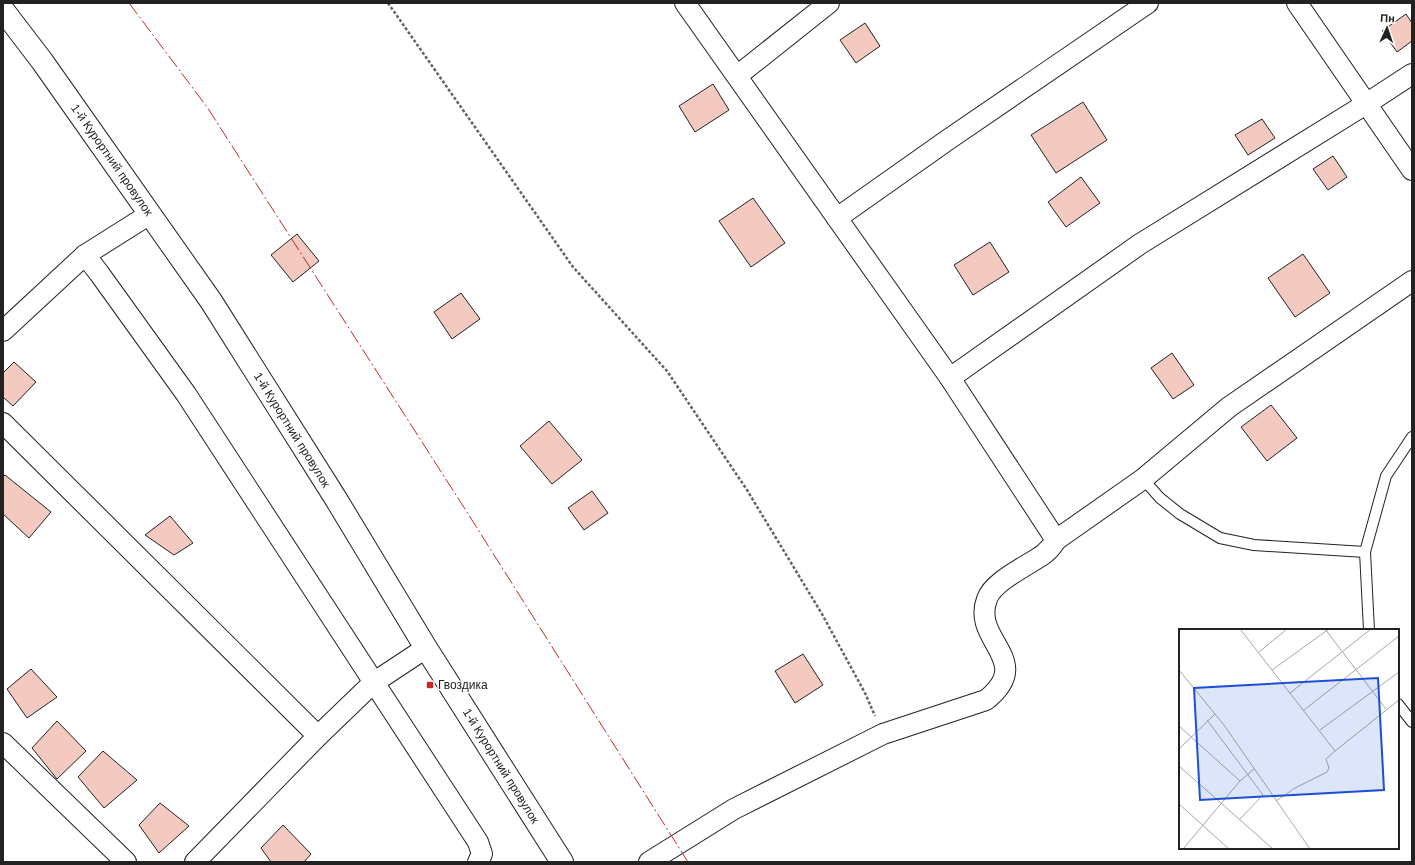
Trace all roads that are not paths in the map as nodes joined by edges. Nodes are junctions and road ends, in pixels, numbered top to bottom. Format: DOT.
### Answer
graph roads {
  1 [pos="685,3"];
  2 [pos="829,3"];
  3 [pos="1148,3"];
  4 [pos="1298,3"];
  5 [pos="3,10"];
  6 [pos="1412,74"];
  7 [pos="737,76"];
  8 [pos="1366,104"];
  9 [pos="1412,170"];
  10 [pos="150,214"];
  11 [pos="837,218"];
  12 [pos="84,255"];
  13 [pos="1412,280"];
  14 [pos="3,331"];
  15 [pos="950,378"];
  16 [pos="3,423"];
  17 [pos="1412,437"];
  18 [pos="1143,479"];
  19 [pos="1056,540"];
  20 [pos="1365,552"];
  21 [pos="1369,629"];
  22 [pos="426,648"];
  23 [pos="373,683"];
  24 [pos="1399,705"];
  25 [pos="1412,722"];
  26 [pos="318,736"];
  27 [pos="3,743"];
  28 [pos="126,862"];
  29 [pos="195,862"];
  30 [pos="478,862"];
  31 [pos="562,862"];
  32 [pos="649,862"];
  1 -- 7 [label="street"];
  2 -- 7 [label="street"];
  3 -- 11 [label="street"];
  4 -- 8 [label="street"];
  5 -- 10 [label="street, 1-й Курортний провулок"];
  6 -- 8 [label="street"];
  7 -- 11 [label="street"];
  8 -- 9 [label="street"];
  8 -- 15 [label="street"];
  10 -- 12 [label="street"];
  10 -- 22 [label="street, 1-й Курортний провулок"];
  11 -- 15 [label="street"];
  12 -- 14 [label="street"];
  12 -- 23 [label="street"];
  13 -- 18 [label="street"];
  15 -- 19 [label="street"];
  16 -- 26 [label="street"];
  17 -- 20 [label="lane"];
  18 -- 19 [label="street"];
  18 -- 20 [label="lane"];
  19 -- 32 [label="street"];
  20 -- 21 [label="lane"];
  22 -- 23 [label="street"];
  22 -- 31 [label="street, 1-й Курортний провулок"];
  23 -- 26 [label="street"];
  23 -- 30 [label="street"];
  24 -- 25 [label="lane"];
  26 -- 29 [label="street"];
  27 -- 28 [label="street"];
}
